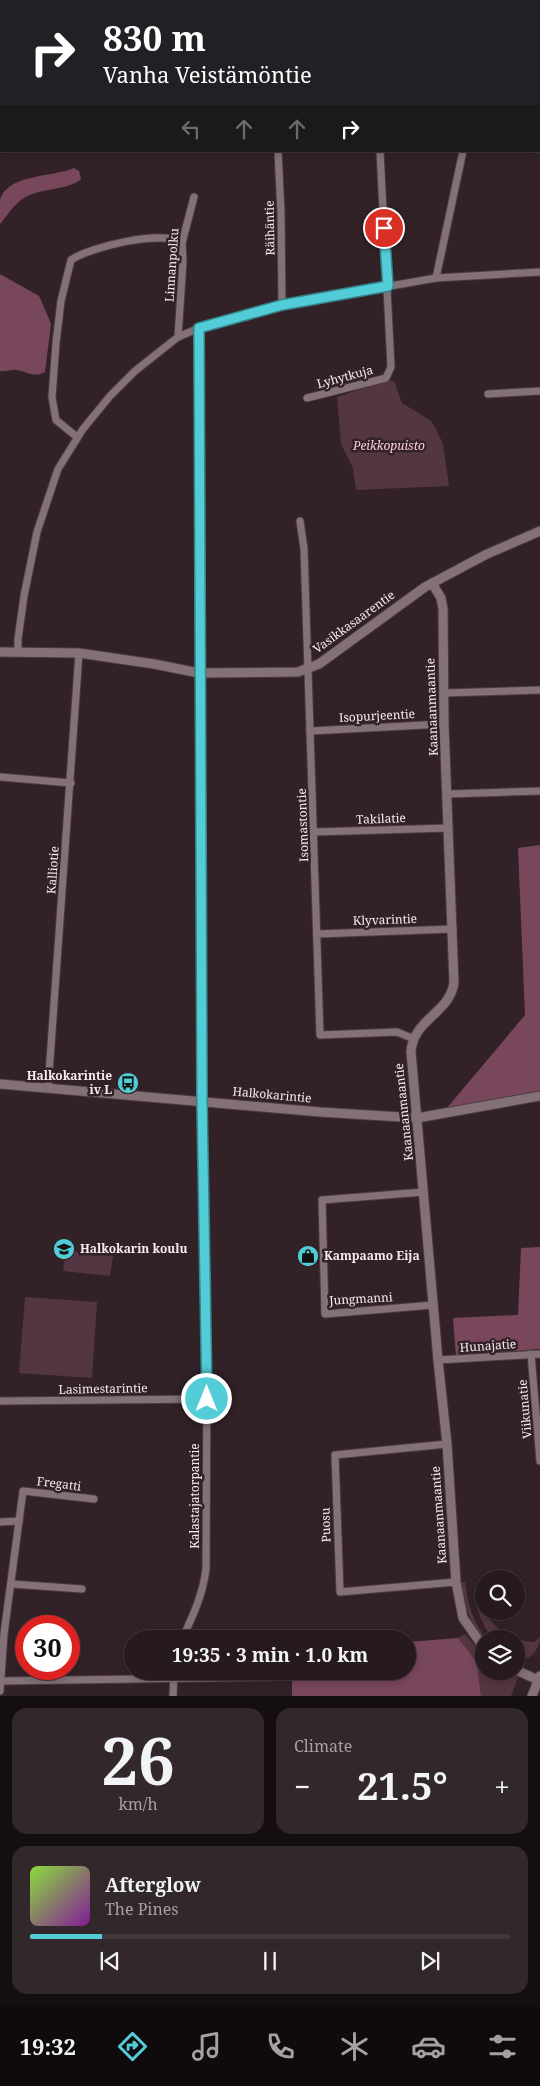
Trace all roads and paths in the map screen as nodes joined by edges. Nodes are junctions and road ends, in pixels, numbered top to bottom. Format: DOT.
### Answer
graph roads {
  1 [pos="278,152"];
  2 [pos="380,152"];
  3 [pos="463,152"];
  4 [pos="194,197"];
  5 [pos="182,243"];
  6 [pos="540,272"];
  7 [pos="436,278"];
  8 [pos="388,286"];
  9 [pos="282,305"];
  10 [pos="199,328"];
  11 [pos="178,337"];
  12 [pos="540,391"];
  13 [pos="488,394"];
  14 [pos="307,398"];
  15 [pos="77,437"];
  16 [pos="300,521"];
  17 [pos="540,531"];
  18 [pos="432,583"];
  19 [pos="0,652"];
  20 [pos="18,652"];
  21 [pos="79,653"];
  22 [pos="306,669"];
  23 [pos="199,673"];
  24 [pos="540,690"];
  25 [pos="444,693"];
  26 [pos="444,724"];
  27 [pos="310,731"];
  28 [pos="0,777"];
  29 [pos="71,783"];
  30 [pos="540,791"];
  31 [pos="448,794"];
  32 [pos="448,828"];
  33 [pos="314,832"];
  34 [pos="453,929"];
  35 [pos="317,934"];
  36 [pos="412,1038"];
  37 [pos="0,1084"];
  38 [pos="48,1088"];
  39 [pos="540,1096"];
  40 [pos="202,1101"];
  41 [pos="417,1118"];
  42 [pos="424,1192"];
  43 [pos="433,1305"];
  44 [pos="531,1354"];
  45 [pos="540,1354"];
  46 [pos="438,1360"];
  47 [pos="207,1399"];
  48 [pos="0,1401"];
  49 [pos="447,1444"];
  50 [pos="540,1461"];
  51 [pos="94,1499"];
  52 [pos="19,1521"];
  53 [pos="0,1522"];
  54 [pos="456,1582"];
  55 [pos="12,1584"];
  56 [pos="82,1589"];
  57 [pos="186,1630"];
  58 [pos="2,1634"];
  59 [pos="475,1635"];
  60 [pos="525,1673"];
  61 [pos="124,1677"];
  62 [pos="539,1678"];
  63 [pos="174,1680"];
  64 [pos="0,1681"];
  65 [pos="0,1691"];
  66 [pos="173,1696"];
  67 [pos="532,1696"];
  1 -- 9 [label="street, Räihäntie"];
  2 -- 8 [label="street"];
  3 -- 7 [label="street"];
  4 -- 5 [label="street, Linnanpolku"];
  5 -- 11 [label="street, Linnanpolku"];
  5 -- 15 [label="street"];
  6 -- 7 [label="street"];
  7 -- 8 [label="street"];
  8 -- 9 [label="street"];
  8 -- 14 [label="street, Lyhytkuja"];
  9 -- 10 [label="street"];
  10 -- 11 [label="street"];
  10 -- 23 [label="street, Kalastajatorpantie"];
  11 -- 15 [label="street"];
  12 -- 13 [label="street"];
  15 -- 20 [label="street"];
  16 -- 22 [label="street, Isomastontie"];
  17 -- 18 [label="street, Vasikkasaarentie"];
  18 -- 22 [label="street, Vasikkasaarentie"];
  18 -- 25 [label="street, Kaanaanmaantie"];
  19 -- 20 [label="street, Vasikkasaarentie"];
  20 -- 21 [label="street, Vasikkasaarentie"];
  21 -- 23 [label="street, Vasikkasaarentie"];
  21 -- 29 [label="street, Kalliotie"];
  22 -- 23 [label="street, Vasikkasaarentie"];
  22 -- 27 [label="street, Isomastontie"];
  23 -- 40 [label="street, Kalastajatorpantie"];
  24 -- 25 [label="street"];
  25 -- 26 [label="street, Kaanaanmaantie"];
  26 -- 27 [label="street, Isopurjeentie"];
  26 -- 31 [label="street, Kaanaanmaantie"];
  27 -- 33 [label="street, Isomastontie"];
  28 -- 29 [label="street"];
  29 -- 38 [label="street, Kalliotie"];
  30 -- 31 [label="street"];
  31 -- 32 [label="street, Kaanaanmaantie"];
  32 -- 33 [label="street, Takilatie"];
  32 -- 34 [label="street, Kaanaanmaantie"];
  33 -- 35 [label="street, Isomastontie"];
  34 -- 35 [label="street, Klyvarintie"];
  34 -- 36 [label="street, Kaanaanmaantie"];
  35 -- 36 [label="street, Isomastontie"];
  36 -- 41 [label="street, Kaanaanmaantie"];
  37 -- 38 [label="street, Halkokarintie"];
  38 -- 40 [label="street, Halkokarintie"];
  39 -- 41 [label="street, Halkokarintie"];
  40 -- 41 [label="street, Halkokarintie"];
  40 -- 47 [label="street, Kalastajatorpantie"];
  41 -- 42 [label="street, Kaanaanmaantie"];
  42 -- 43 [label="street, Kaanaanmaantie"];
  42 -- 43 [label="street, Jungmanni"];
  43 -- 46 [label="street, Kaanaanmaantie"];
  44 -- 45 [label="street, Hunajatie"];
  44 -- 46 [label="street, Hunajatie"];
  44 -- 50 [label="street, Viikunatie"];
  46 -- 49 [label="street, Kaanaanmaantie"];
  47 -- 48 [label="street, Lasimestarintie"];
  47 -- 57 [label="street, Kalastajatorpantie"];
  49 -- 54 [label="street, Kaanaanmaantie"];
  49 -- 54 [label="street, Puosu"];
  51 -- 52 [label="street, Fregatti"];
  52 -- 53 [label="street"];
  52 -- 55 [label="street, Fregatti"];
  54 -- 59 [label="street, Kaanaanmaantie"];
  55 -- 56 [label="street"];
  55 -- 58 [label="street, Fregatti"];
  58 -- 64 [label="street, Fregatti"];
  60 -- 62 [label="street"];
  61 -- 64 [label="street"];
  62 -- 67 [label="street"];
  63 -- 66 [label="street"];
  64 -- 65 [label="street, Fregatti"];
}
